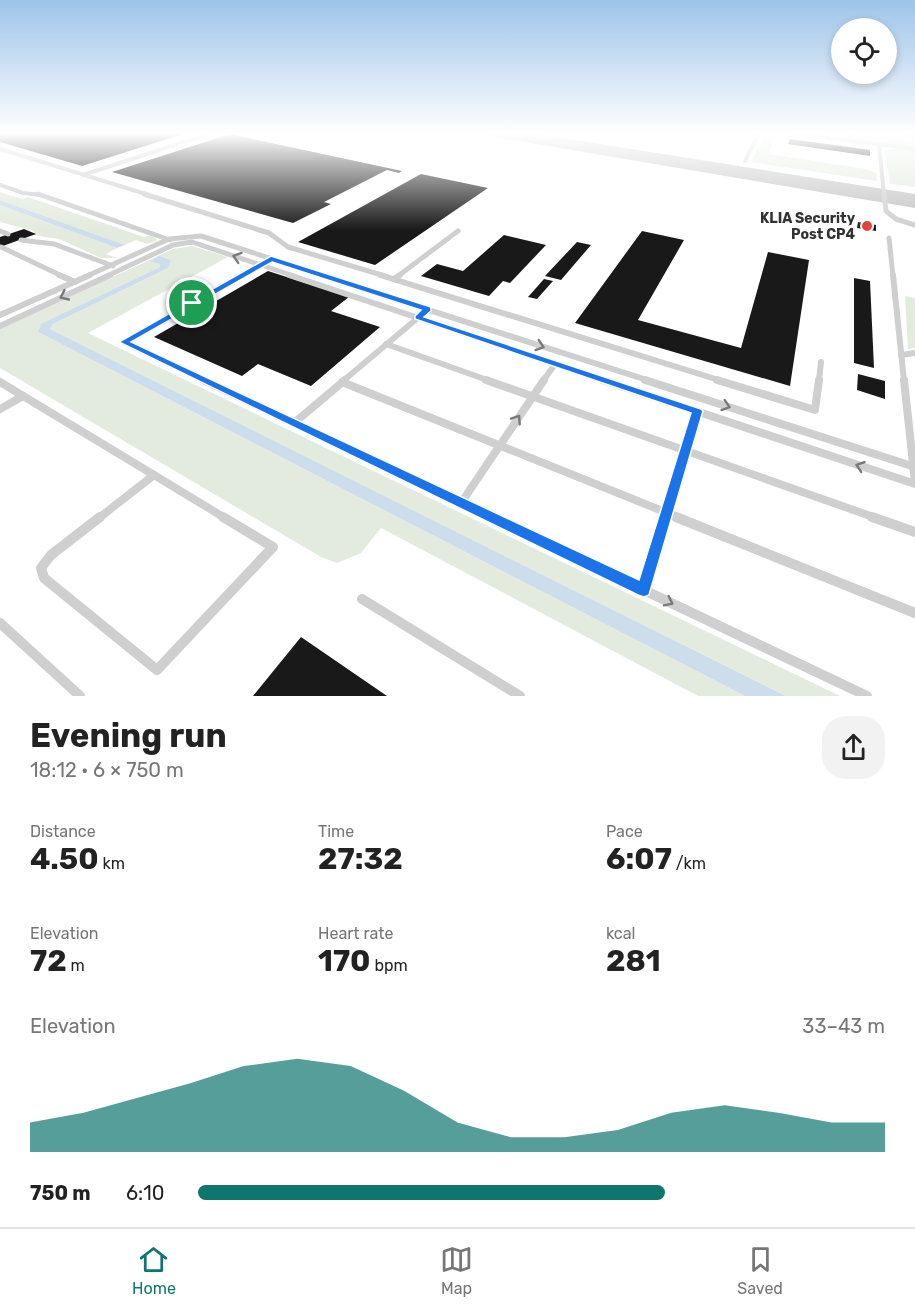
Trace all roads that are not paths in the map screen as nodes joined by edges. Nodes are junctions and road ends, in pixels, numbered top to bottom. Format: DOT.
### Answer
graph roads {
  1 [pos="53,165"];
  2 [pos="112,165"];
  3 [pos="881,165"];
  4 [pos="83,175"];
  5 [pos="0,185"];
  6 [pos="915,225"];
  7 [pos="0,231"];
  8 [pos="458,231"];
  9 [pos="8,234"];
  10 [pos="889,238"];
  11 [pos="21,240"];
  12 [pos="171,242"];
  13 [pos="1,247"];
  14 [pos="271,259"];
  15 [pos="111,265"];
  16 [pos="261,265"];
  17 [pos="120,269"];
  18 [pos="394,279"];
  19 [pos="75,282"];
  20 [pos="86,286"];
  21 [pos="428,309"];
  22 [pos="0,315"];
  23 [pos="418,318"];
  24 [pos="0,326"];
  25 [pos="386,344"];
  26 [pos="915,352"];
  27 [pos="901,355"];
  28 [pos="820,362"];
  29 [pos="555,364"];
  30 [pos="0,382"];
  31 [pos="342,382"];
  32 [pos="24,396"];
  33 [pos="533,396"];
  34 [pos="0,409"];
  35 [pos="697,411"];
  36 [pos="294,423"];
  37 [pos="500,445"];
  38 [pos="686,451"];
  39 [pos="912,466"];
  40 [pos="154,475"];
  41 [pos="915,483"];
  42 [pos="461,502"];
  43 [pos="667,513"];
  44 [pos="915,532"];
  45 [pos="644,590"];
  46 [pos="362,599"];
  47 [pos="915,613"];
  48 [pos="0,623"];
  49 [pos="80,696"];
  50 [pos="520,696"];
  51 [pos="867,696"];
  1 -- 4 [label="lane"];
  2 -- 4 [label="lane"];
  3 -- 6 [label="lane"];
  4 -- 18 [label="lane"];
  5 -- 12 [label="lane"];
  7 -- 9 [label="lane"];
  8 -- 18 [label="lane"];
  10 -- 27 [label="lane"];
  11 -- 15 [label="lane"];
  12 -- 14 [label="lane"];
  12 -- 15 [label="lane"];
  16 -- 12 [label="lane, one-way"];
  12 -- 17 [label="lane"];
  13 -- 19 [label="lane"];
  14 -- 16 [label="lane"];
  14 -- 21 [label="lane"];
  15 -- 17 [label="lane"];
  15 -- 19 [label="lane"];
  16 -- 23 [label="lane"];
  16 -- 36 [label="lane"];
  17 -- 20 [label="lane"];
  18 -- 28 [label="lane"];
  19 -- 20 [label="lane"];
  19 -- 22 [label="lane"];
  20 -- 24 [label="lane, one-way"];
  21 -- 23 [label="lane"];
  21 -- 39 [label="lane, one-way"];
  23 -- 25 [label="lane"];
  23 -- 29 [label="lane"];
  25 -- 31 [label="lane"];
  25 -- 33 [label="lane"];
  26 -- 27 [label="lane"];
  27 -- 39 [label="lane"];
  29 -- 33 [label="lane"];
  29 -- 35 [label="lane"];
  30 -- 32 [label="lane"];
  31 -- 36 [label="lane"];
  31 -- 37 [label="lane"];
  32 -- 34 [label="lane"];
  32 -- 40 [label="lane"];
  37 -- 33 [label="lane, one-way"];
  33 -- 38 [label="lane"];
  35 -- 38 [label="lane"];
  41 -- 35 [label="lane, one-way"];
  36 -- 42 [label="lane"];
  37 -- 42 [label="lane"];
  37 -- 43 [label="lane"];
  38 -- 43 [label="lane"];
  38 -- 44 [label="lane"];
  39 -- 41 [label="lane"];
  40 -- 40 [label="lane"];
  42 -- 45 [label="lane"];
  43 -- 45 [label="lane"];
  43 -- 47 [label="lane"];
  45 -- 51 [label="lane, one-way"];
  46 -- 50 [label="lane"];
  48 -- 49 [label="lane"];
}
